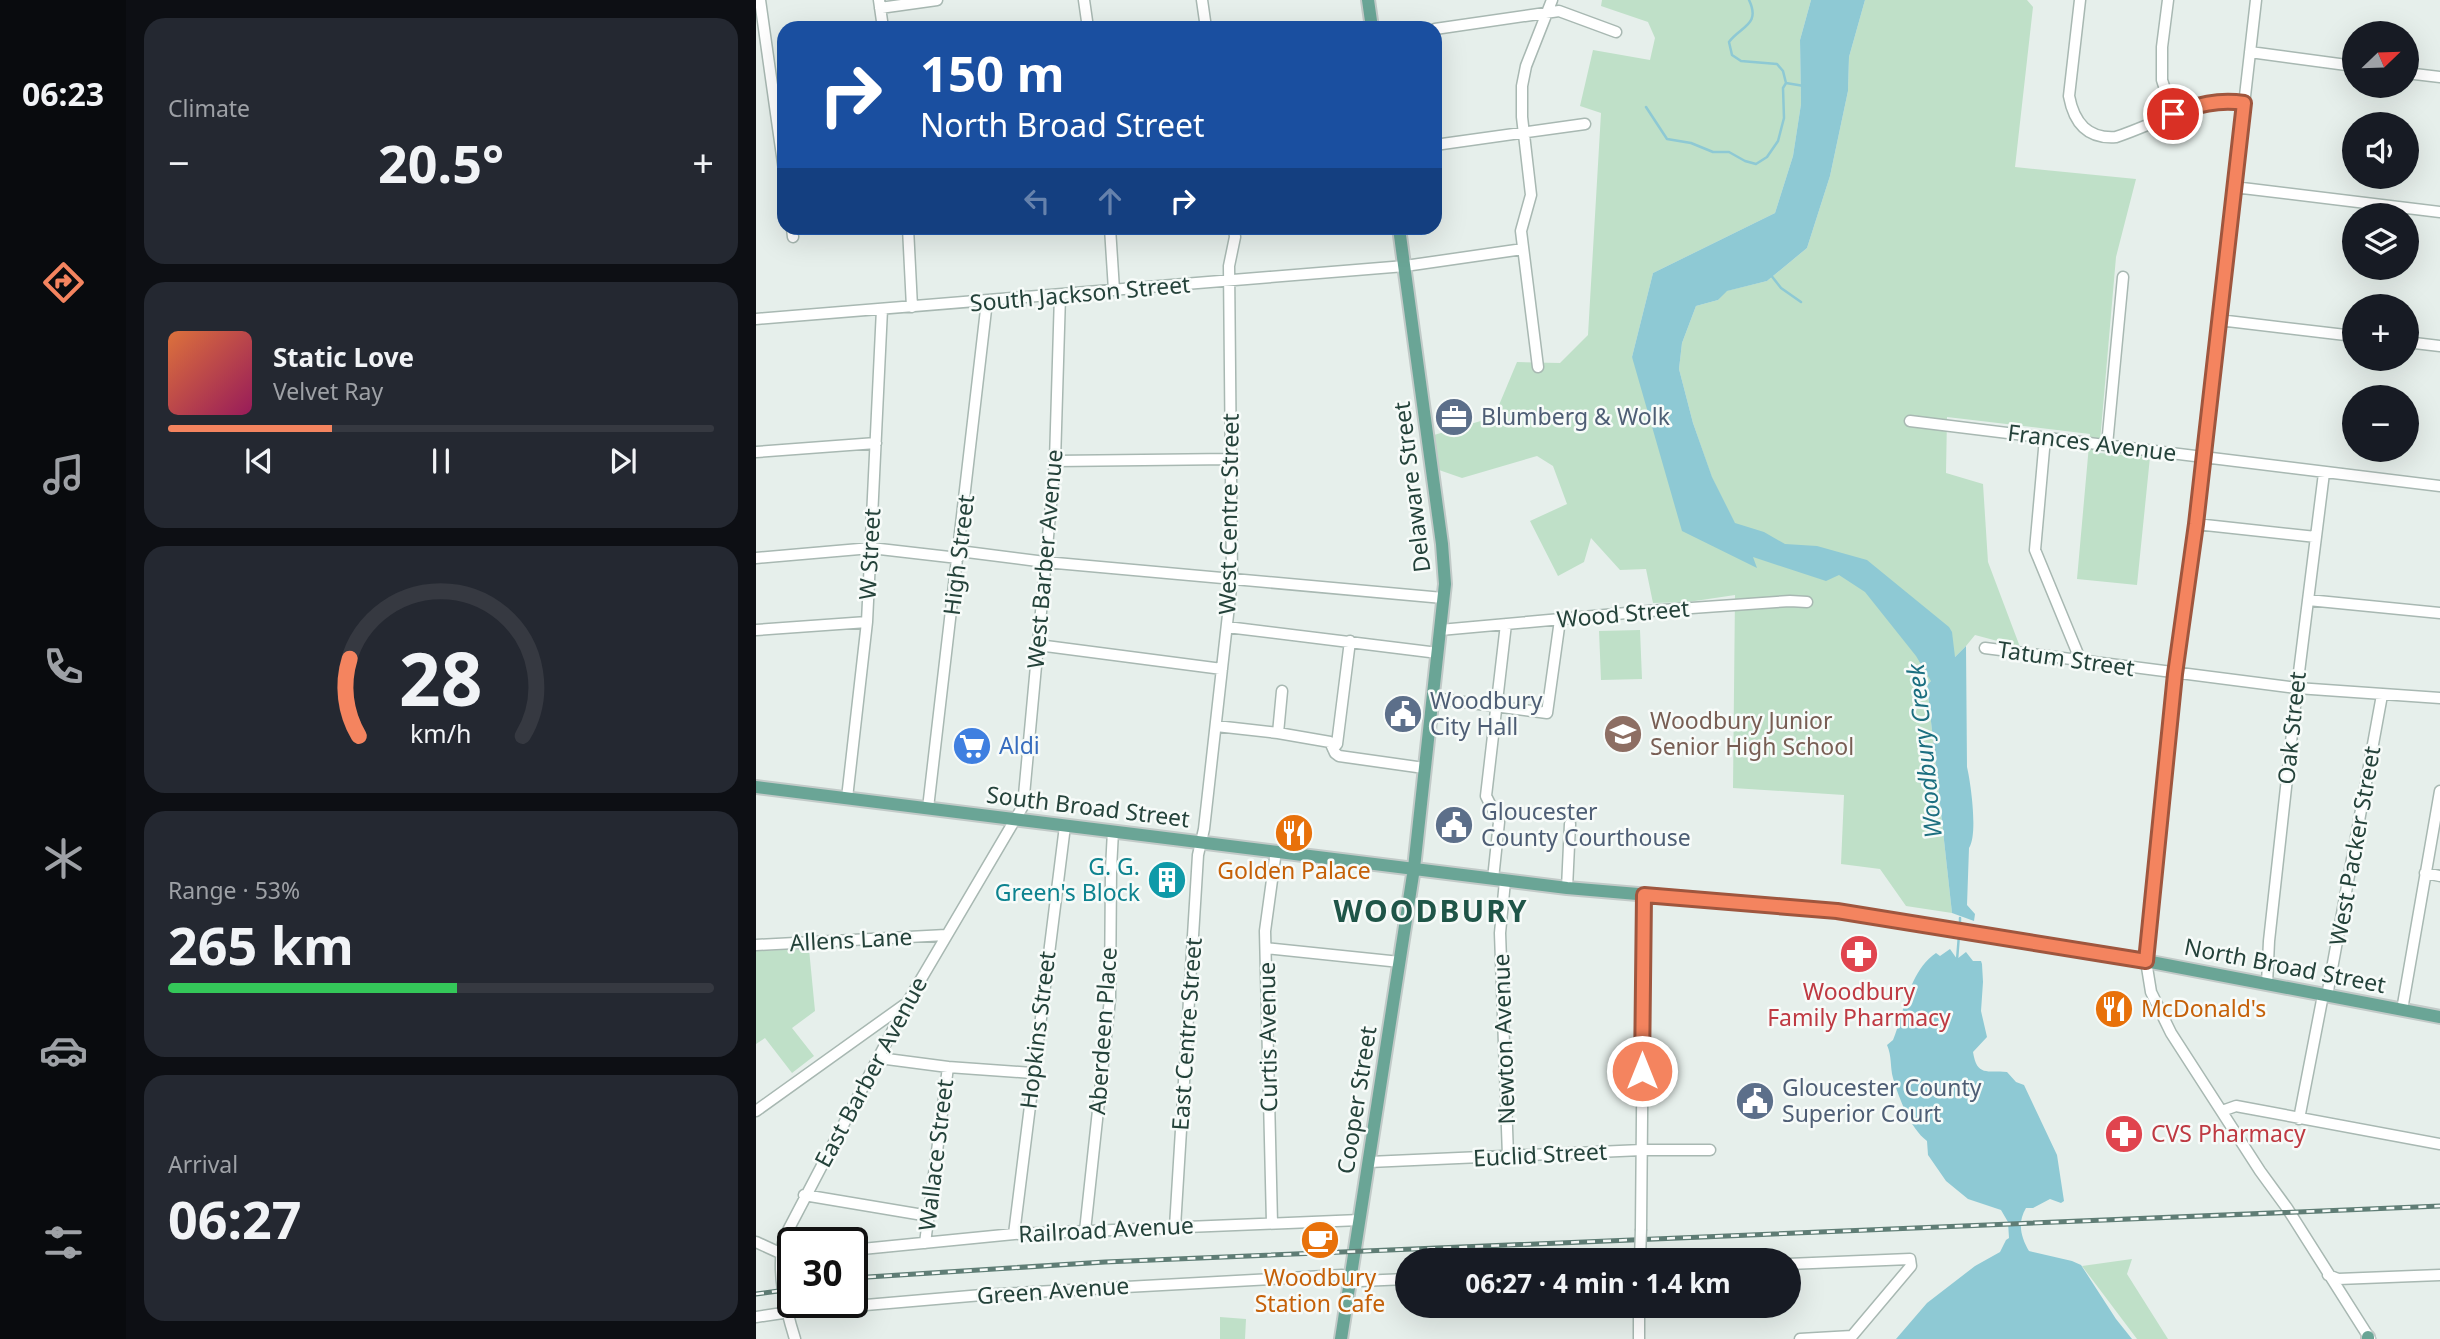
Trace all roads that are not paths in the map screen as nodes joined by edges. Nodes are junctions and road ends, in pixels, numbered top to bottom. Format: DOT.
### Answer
graph roads {
  1 [pos="760,0"];
  2 [pos="937,0"];
  3 [pos="1084,0"];
  4 [pos="1202,0"];
  5 [pos="1368,0"];
  6 [pos="1552,0"];
  7 [pos="2080,0"];
  8 [pos="2168,0"];
  9 [pos="2256,0"];
  10 [pos="879,4"];
  11 [pos="1548,14"];
  12 [pos="1087,21"];
  13 [pos="1205,21"];
  14 [pos="1371,21"];
  15 [pos="1442,28"];
  16 [pos="1616,32"];
  17 [pos="2250,52"];
  18 [pos="2342,64"];
  19 [pos="2419,74"];
  20 [pos="2440,77"];
  21 [pos="777,103"];
  22 [pos="2244,103"];
  23 [pos="2173,114"];
  24 [pos="1585,124"];
  25 [pos="1524,133"];
  26 [pos="1442,144"];
  27 [pos="2234,187"];
  28 [pos="2440,212"];
  29 [pos="908,235"];
  30 [pos="1110,235"];
  31 [pos="1233,235"];
  32 [pos="1400,235"];
  33 [pos="1522,249"];
  34 [pos="1405,266"];
  35 [pos="2123,277"];
  36 [pos="1228,282"];
  37 [pos="1114,290"];
  38 [pos="1060,295"];
  39 [pos="987,301"];
  40 [pos="912,307"];
  41 [pos="882,309"];
  42 [pos="756,319"];
  43 [pos="2219,320"];
  44 [pos="2342,335"];
  45 [pos="2419,343"];
  46 [pos="2440,345"];
  47 [pos="1538,367"];
  48 [pos="1910,421"];
  49 [pos="2045,438"];
  50 [pos="876,443"];
  51 [pos="2107,445"];
  52 [pos="756,452"];
  53 [pos="2203,456"];
  54 [pos="1231,458"];
  55 [pos="1055,461"];
  56 [pos="2324,473"];
  57 [pos="2440,486"];
  58 [pos="2196,524"];
  59 [pos="2316,537"];
  60 [pos="871,548"];
  61 [pos="959,554"];
  62 [pos="756,558"];
  63 [pos="1045,562"];
  64 [pos="1233,579"];
  65 [pos="1443,598"];
  66 [pos="2308,600"];
  67 [pos="1807,603"];
  68 [pos="2440,613"];
  69 [pos="1560,620"];
  70 [pos="867,622"];
  71 [pos="1506,624"];
  72 [pos="1227,627"];
  73 [pos="756,630"];
  74 [pos="1440,630"];
  75 [pos="1350,641"];
  76 [pos="1038,645"];
  77 [pos="1985,648"];
  78 [pos="1438,653"];
  79 [pos="2080,659"];
  80 [pos="1222,669"];
  81 [pos="2175,674"];
  82 [pos="2297,688"];
  83 [pos="1282,691"];
  84 [pos="2382,695"];
  85 [pos="2440,697"];
  86 [pos="1433,698"];
  87 [pos="1496,707"];
  88 [pos="1216,726"];
  89 [pos="1278,733"];
  90 [pos="1333,749"];
  91 [pos="1424,768"];
  92 [pos="756,787"];
  93 [pos="2440,791"];
  94 [pos="847,798"];
  95 [pos="928,808"];
  96 [pos="1016,820"];
  97 [pos="1570,824"];
  98 [pos="1065,825"];
  99 [pos="1114,831"];
  100 [pos="1201,842"];
  101 [pos="1276,851"];
  102 [pos="1414,868"];
  103 [pos="2425,873"];
  104 [pos="2440,876"];
  105 [pos="1499,880"];
  106 [pos="1567,888"];
  107 [pos="1644,895"];
  108 [pos="946,935"];
  109 [pos="756,944"];
  110 [pos="1266,948"];
  111 [pos="2146,961"];
  112 [pos="1400,962"];
  113 [pos="2267,984"];
  114 [pos="2325,996"];
  115 [pos="907,1003"];
  116 [pos="2402,1010"];
  117 [pos="2440,1017"];
  118 [pos="879,1058"];
  119 [pos="948,1067"];
  120 [pos="1032,1073"];
  121 [pos="756,1111"];
  122 [pos="2221,1111"];
  123 [pos="2299,1119"];
  124 [pos="2440,1144"];
  125 [pos="1642,1150"];
  126 [pos="1710,1150"];
  127 [pos="1508,1156"];
  128 [pos="1370,1161"];
  129 [pos="804,1195"];
  130 [pos="929,1216"];
  131 [pos="1360,1220"];
  132 [pos="1272,1223"];
  133 [pos="789,1227"];
  134 [pos="1175,1227"];
  135 [pos="1084,1231"];
  136 [pos="1014,1234"];
  137 [pos="756,1242"];
  138 [pos="925,1243"];
  139 [pos="868,1248"];
  140 [pos="1640,1248"];
  141 [pos="777,1252"];
  142 [pos="1801,1263"];
  143 [pos="2328,1274"];
  144 [pos="2440,1275"];
  145 [pos="1350,1278"];
  146 [pos="1395,1280"];
  147 [pos="868,1305"];
  148 [pos="777,1314"];
  149 [pos="756,1317"];
  150 [pos="789,1318"];
  151 [pos="1639,1318"];
  152 [pos="2369,1338"];
  153 [pos="795,1339"];
  154 [pos="1341,1339"];
  155 [pos="1639,1339"];
  156 [pos="1800,1339"];
  1 -- 21 [label="street"];
  2 -- 10 [label="street"];
  3 -- 12 [label="street"];
  4 -- 13 [label="street"];
  5 -- 14 [label="main road"];
  6 -- 11 [label="street"];
  7 -- 23 [label="street"];
  8 -- 23 [label="street"];
  9 -- 17 [label="street"];
  11 -- 15 [label="street"];
  11 -- 16 [label="street"];
  11 -- 25 [label="street"];
  17 -- 18 [label="street"];
  17 -- 22 [label="street"];
  19 -- 20 [label="street"];
  22 -- 23 [label="street"];
  22 -- 27 [label="street"];
  24 -- 25 [label="street"];
  25 -- 26 [label="street"];
  25 -- 33 [label="street"];
  27 -- 28 [label="street"];
  27 -- 43 [label="street"];
  29 -- 40 [label="street"];
  30 -- 37 [label="street"];
  31 -- 36 [label="street, West Centre Street"];
  32 -- 34 [label="main road, Delaware Street"];
  33 -- 34 [label="street, South Jackson Street"];
  33 -- 47 [label="street"];
  34 -- 36 [label="street, South Jackson Street"];
  34 -- 65 [label="main road, Delaware Street"];
  35 -- 51 [label="street"];
  36 -- 37 [label="street, South Jackson Street"];
  36 -- 54 [label="street, West Centre Street"];
  37 -- 38 [label="street, South Jackson Street"];
  38 -- 39 [label="street, South Jackson Street"];
  38 -- 55 [label="street, West Barber Avenue"];
  39 -- 40 [label="street, South Jackson Street"];
  39 -- 61 [label="street, High Street"];
  40 -- 41 [label="street, South Jackson Street"];
  41 -- 42 [label="street, South Jackson Street"];
  41 -- 50 [label="street, W Street"];
  43 -- 44 [label="street"];
  43 -- 53 [label="street"];
  45 -- 46 [label="street"];
  48 -- 49 [label="street, Frances Avenue"];
  49 -- 51 [label="street, Frances Avenue"];
  49 -- 79 [label="street"];
  50 -- 52 [label="street"];
  50 -- 60 [label="street, W Street"];
  51 -- 53 [label="street, Frances Avenue"];
  53 -- 56 [label="street, Frances Avenue"];
  53 -- 58 [label="street"];
  54 -- 55 [label="street"];
  54 -- 64 [label="street, West Centre Street"];
  55 -- 63 [label="street, West Barber Avenue"];
  56 -- 57 [label="street, Frances Avenue"];
  56 -- 59 [label="street, Oak Street"];
  58 -- 59 [label="street"];
  58 -- 81 [label="street"];
  59 -- 66 [label="street, Oak Street"];
  60 -- 61 [label="street"];
  60 -- 62 [label="street"];
  60 -- 70 [label="street, W Street"];
  61 -- 63 [label="street"];
  61 -- 95 [label="street, High Street"];
  63 -- 64 [label="street"];
  63 -- 76 [label="street, West Barber Avenue"];
  64 -- 65 [label="street"];
  64 -- 72 [label="street, West Centre Street"];
  65 -- 74 [label="main road, Delaware Street"];
  66 -- 68 [label="street"];
  66 -- 82 [label="street, Oak Street"];
  67 -- 69 [label="street, Wood Street"];
  69 -- 71 [label="street, Wood Street"];
  69 -- 87 [label="street"];
  70 -- 73 [label="street"];
  70 -- 94 [label="street, W Street"];
  71 -- 74 [label="street, Wood Street"];
  71 -- 87 [label="street, Newton Avenue"];
  72 -- 75 [label="street"];
  72 -- 80 [label="street, West Centre Street"];
  74 -- 78 [label="main road, Delaware Street"];
  75 -- 78 [label="street"];
  75 -- 90 [label="street"];
  76 -- 80 [label="street"];
  76 -- 96 [label="street, West Barber Avenue"];
  77 -- 79 [label="street, Tatum Street"];
  78 -- 86 [label="main road, Delaware Street"];
  79 -- 81 [label="street, Tatum Street"];
  80 -- 88 [label="street, West Centre Street"];
  81 -- 82 [label="street, Tatum Street"];
  81 -- 111 [label="street"];
  82 -- 84 [label="street, Tatum Street"];
  82 -- 113 [label="street, Oak Street"];
  83 -- 89 [label="street"];
  84 -- 85 [label="street, Tatum Street"];
  84 -- 114 [label="street, West Packer Street"];
  86 -- 87 [label="street"];
  86 -- 91 [label="main road, Delaware Street"];
  87 -- 105 [label="street, Newton Avenue"];
  88 -- 89 [label="street"];
  88 -- 100 [label="street, West Centre Street"];
  89 -- 90 [label="street"];
  90 -- 91 [label="street"];
  91 -- 102 [label="main road, Delaware Street"];
  92 -- 94 [label="main road, South Broad Street"];
  93 -- 103 [label="street"];
  94 -- 95 [label="main road, South Broad Street"];
  95 -- 96 [label="main road, South Broad Street"];
  96 -- 98 [label="main road, South Broad Street"];
  96 -- 108 [label="street, East Barber Avenue"];
  97 -- 106 [label="street"];
  98 -- 99 [label="main road, South Broad Street"];
  98 -- 120 [label="street, Hopkins Street"];
  99 -- 100 [label="main road, South Broad Street"];
  99 -- 135 [label="street, Aberdeen Place"];
  100 -- 101 [label="main road, South Broad Street"];
  100 -- 134 [label="street, East Centre Street"];
  101 -- 102 [label="main road, South Broad Street"];
  101 -- 110 [label="street, Curtis Avenue"];
  102 -- 105 [label="main road, North Broad Street"];
  102 -- 112 [label="main road, Cooper Street"];
  103 -- 104 [label="street"];
  103 -- 116 [label="street"];
  105 -- 106 [label="main road, North Broad Street"];
  105 -- 127 [label="street, Newton Avenue"];
  106 -- 107 [label="main road, North Broad Street"];
  107 -- 111 [label="main road, North Broad Street"];
  107 -- 125 [label="street"];
  108 -- 109 [label="street, Allens Lane"];
  108 -- 115 [label="street, East Barber Avenue"];
  110 -- 112 [label="street"];
  110 -- 132 [label="street, Curtis Avenue"];
  111 -- 113 [label="main road, North Broad Street"];
  111 -- 122 [label="street"];
  112 -- 128 [label="main road, Cooper Street"];
  113 -- 114 [label="main road, North Broad Street"];
  114 -- 116 [label="main road, North Broad Street"];
  114 -- 123 [label="street, West Packer Street"];
  115 -- 118 [label="street, East Barber Avenue"];
  115 -- 121 [label="street"];
  116 -- 117 [label="main road, North Broad Street"];
  118 -- 119 [label="street"];
  118 -- 129 [label="street, East Barber Avenue"];
  119 -- 120 [label="street"];
  119 -- 130 [label="street, Wallace Street"];
  120 -- 136 [label="street, Hopkins Street"];
  122 -- 123 [label="street"];
  122 -- 143 [label="street"];
  123 -- 124 [label="street"];
  125 -- 126 [label="street, Euclid Street"];
  125 -- 127 [label="street, Euclid Street"];
  125 -- 140 [label="street, bridge"];
  127 -- 128 [label="street, Euclid Street"];
  128 -- 131 [label="main road, Cooper Street"];
  129 -- 130 [label="street"];
  129 -- 133 [label="street, East Barber Avenue"];
  130 -- 138 [label="street, Wallace Street"];
  131 -- 132 [label="street, Railroad Avenue"];
  131 -- 145 [label="main road, Cooper Street"];
  132 -- 134 [label="street, Railroad Avenue"];
  134 -- 135 [label="street, Railroad Avenue"];
  135 -- 136 [label="street, Railroad Avenue"];
  136 -- 138 [label="street, Railroad Avenue"];
  137 -- 141 [label="street"];
  138 -- 139 [label="street, Railroad Avenue"];
  142 -- 156 [label="street"];
  143 -- 144 [label="street"];
  143 -- 152 [label="street"];
  145 -- 146 [label="street, Green Avenue"];
  145 -- 147 [label="street, Green Avenue"];
  145 -- 154 [label="main road, Cooper Street"];
  148 -- 149 [label="street, Green Avenue"];
  150 -- 153 [label="street, East Barber Avenue"];
  151 -- 155 [label="street"];
}
